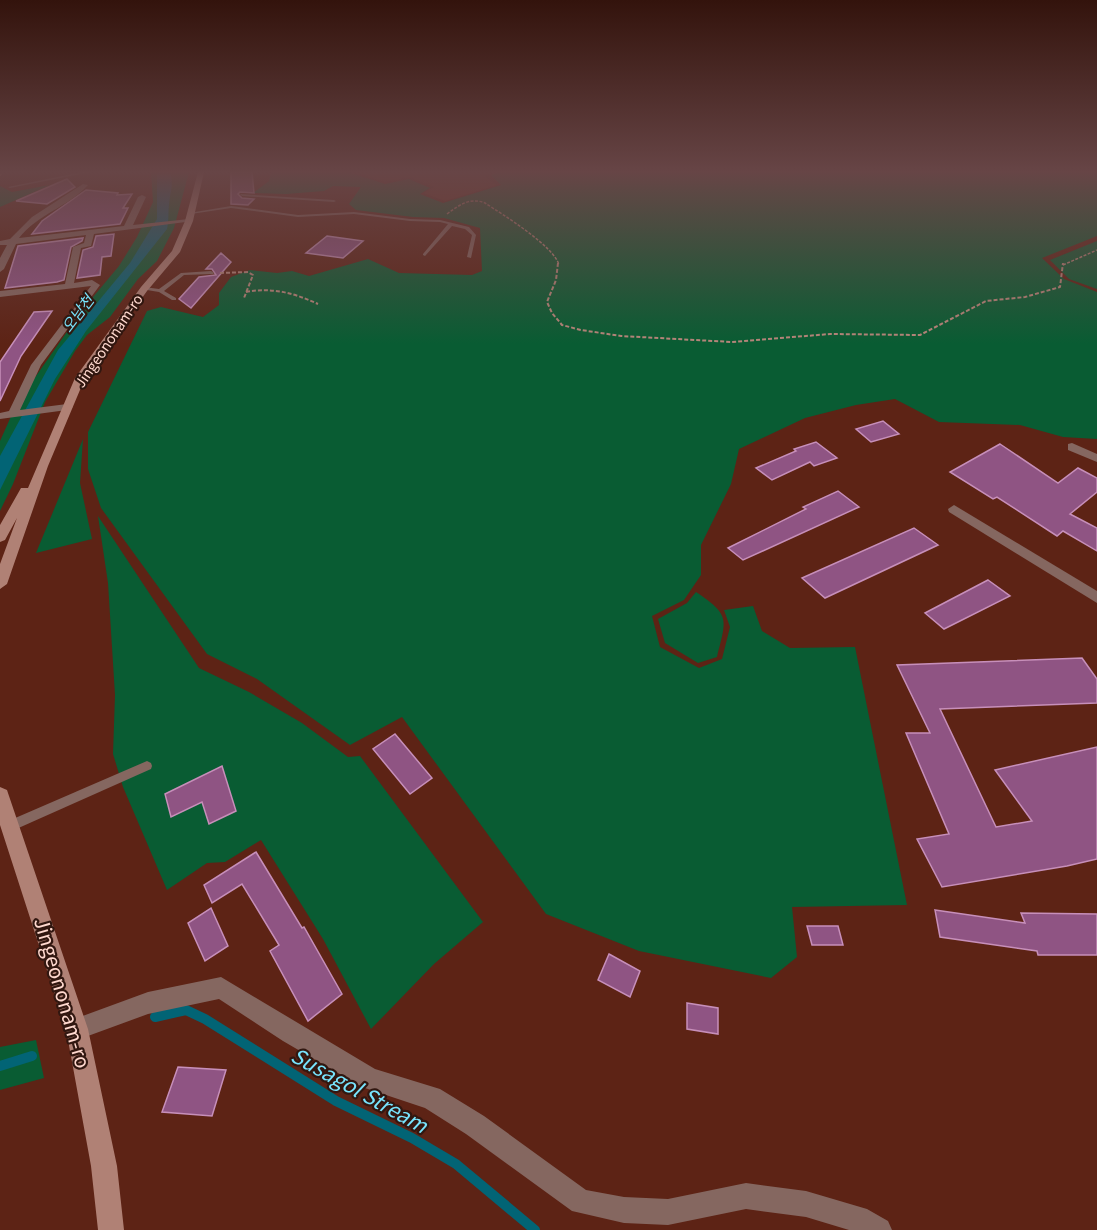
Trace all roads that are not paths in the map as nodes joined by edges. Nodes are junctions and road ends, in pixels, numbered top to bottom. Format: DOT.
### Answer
graph roads {
  1 [pos="22,229"];
  2 [pos="125,229"];
  3 [pos="185,229"];
  4 [pos="446,229"];
  5 [pos="468,229"];
  6 [pos="90,234"];
  7 [pos="0,243"];
  8 [pos="10,243"];
  9 [pos="425,255"];
  10 [pos="469,257"];
  11 [pos="0,269"];
  12 [pos="211,273"];
  13 [pos="69,286"];
  14 [pos="144,289"];
  15 [pos="160,291"];
  16 [pos="0,294"];
  17 [pos="174,299"];
  18 [pos="68,406"];
  19 [pos="17,414"];
  20 [pos="0,416"];
  21 [pos="1072,447"];
  22 [pos="1097,458"];
  23 [pos="42,466"];
  24 [pos="954,509"];
  25 [pos="0,537"];
  26 [pos="0,584"];
  27 [pos="1097,598"];
  28 [pos="147,766"];
  29 [pos="0,796"];
  30 [pos="10,826"];
  31 [pos="77,1029"];
  32 [pos="111,1230"];
  33 [pos="879,1230"];
  1 -- 8 [label="street"];
  2 -- 6 [label="street"];
  3 -- 14 [label="main road, Jingeononam-ro"];
  4 -- 9 [label="lane"];
  5 -- 10 [label="lane"];
  6 -- 8 [label="street"];
  6 -- 13 [label="street"];
  7 -- 8 [label="street"];
  8 -- 11 [label="street"];
  12 -- 15 [label="lane"];
  13 -- 16 [label="street"];
  13 -- 19 [label="street"];
  14 -- 15 [label="lane"];
  14 -- 18 [label="main road, Jingeononam-ro"];
  15 -- 17 [label="lane"];
  18 -- 19 [label="street"];
  18 -- 23 [label="main road, Jingeononam-ro"];
  19 -- 20 [label="street"];
  21 -- 22 [label="street"];
  23 -- 25 [label="main road"];
  23 -- 26 [label="main road, Jingeononam-ro"];
  24 -- 27 [label="street"];
  28 -- 30 [label="lane"];
  29 -- 30 [label="main road, Jingeononam-ro"];
  30 -- 31 [label="main road, Jingeononam-ro"];
  31 -- 32 [label="main road, Jingeononam-ro"];
  31 -- 33 [label="street"];
}
